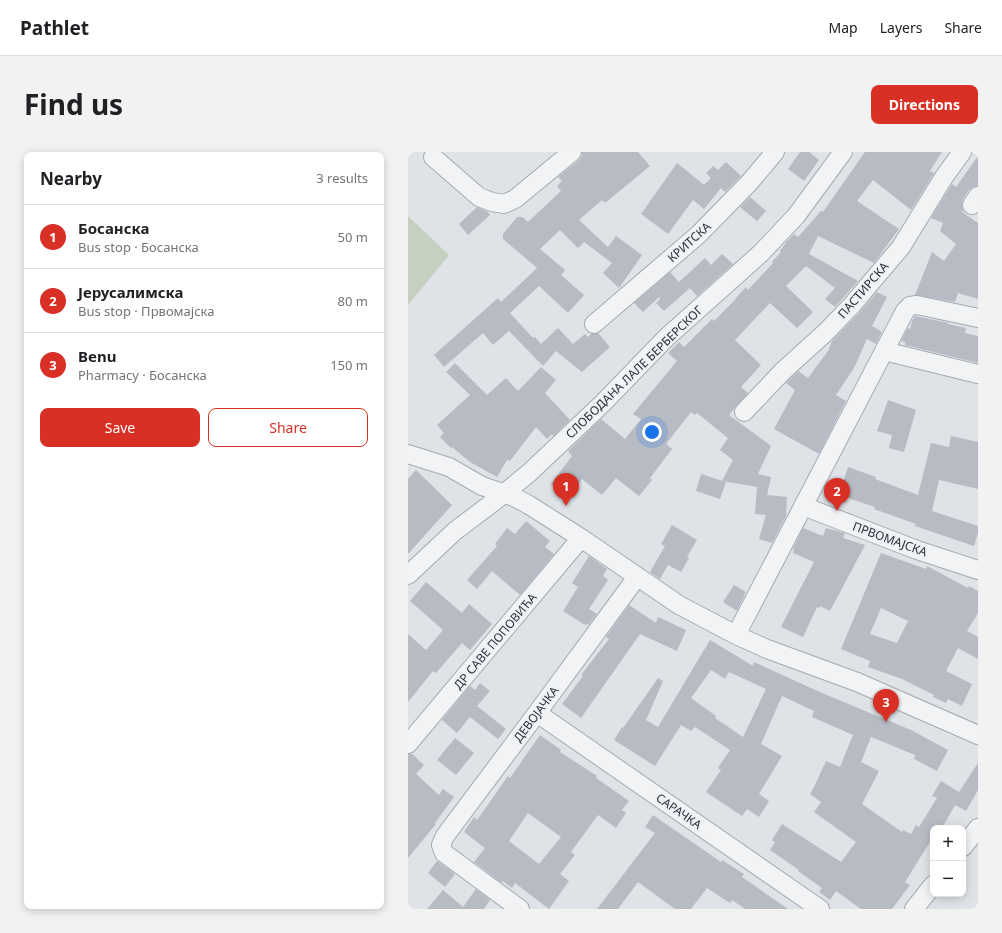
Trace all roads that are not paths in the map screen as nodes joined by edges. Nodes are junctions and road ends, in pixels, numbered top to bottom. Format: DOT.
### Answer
graph roads {
  1 [pos="572,152"];
  2 [pos="775,152"];
  3 [pos="843,152"];
  4 [pos="962,152"];
  5 [pos="433,157"];
  6 [pos="978,318"];
  7 [pos="594,324"];
  8 [pos="884,351"];
  9 [pos="978,374"];
  10 [pos="744,412"];
  11 [pos="408,454"];
  12 [pos="504,494"];
  13 [pos="803,506"];
  14 [pos="581,538"];
  15 [pos="978,570"];
  16 [pos="408,575"];
  17 [pos="637,577"];
  18 [pos="736,634"];
  19 [pos="537,713"];
  20 [pos="978,735"];
  21 [pos="408,744"];
  22 [pos="978,828"];
  23 [pos="966,843"];
  24 [pos="930,889"];
  25 [pos="520,909"];
  26 [pos="820,909"];
  27 [pos="914,909"];
  1 -- 5 [label="street"];
  2 -- 7 [label="street, КРИТСКА"];
  3 -- 12 [label="street, СЛОБОДАНА ЛАЛЕ БЕРБЕРСКОГ"];
  4 -- 10 [label="street, ПАСТИРСКА"];
  6 -- 8 [label="street"];
  8 -- 9 [label="street"];
  8 -- 13 [label="street"];
  11 -- 12 [label="street"];
  12 -- 14 [label="street"];
  12 -- 16 [label="street, СЛОБОДАНА ЛАЛЕ БЕРБЕРСКОГ"];
  13 -- 15 [label="street, ПРВОМАЈСКА"];
  13 -- 18 [label="street"];
  14 -- 17 [label="street"];
  14 -- 21 [label="street, ДР САВЕ ПОПОВИЋА"];
  17 -- 18 [label="street"];
  17 -- 19 [label="street, ДЕВОЈАЧКА"];
  18 -- 20 [label="street"];
  19 -- 25 [label="street, ДЕВОЈАЧКА"];
  19 -- 26 [label="street, САРАЧКА"];
  22 -- 23 [label="street"];
  24 -- 27 [label="street"];
}
